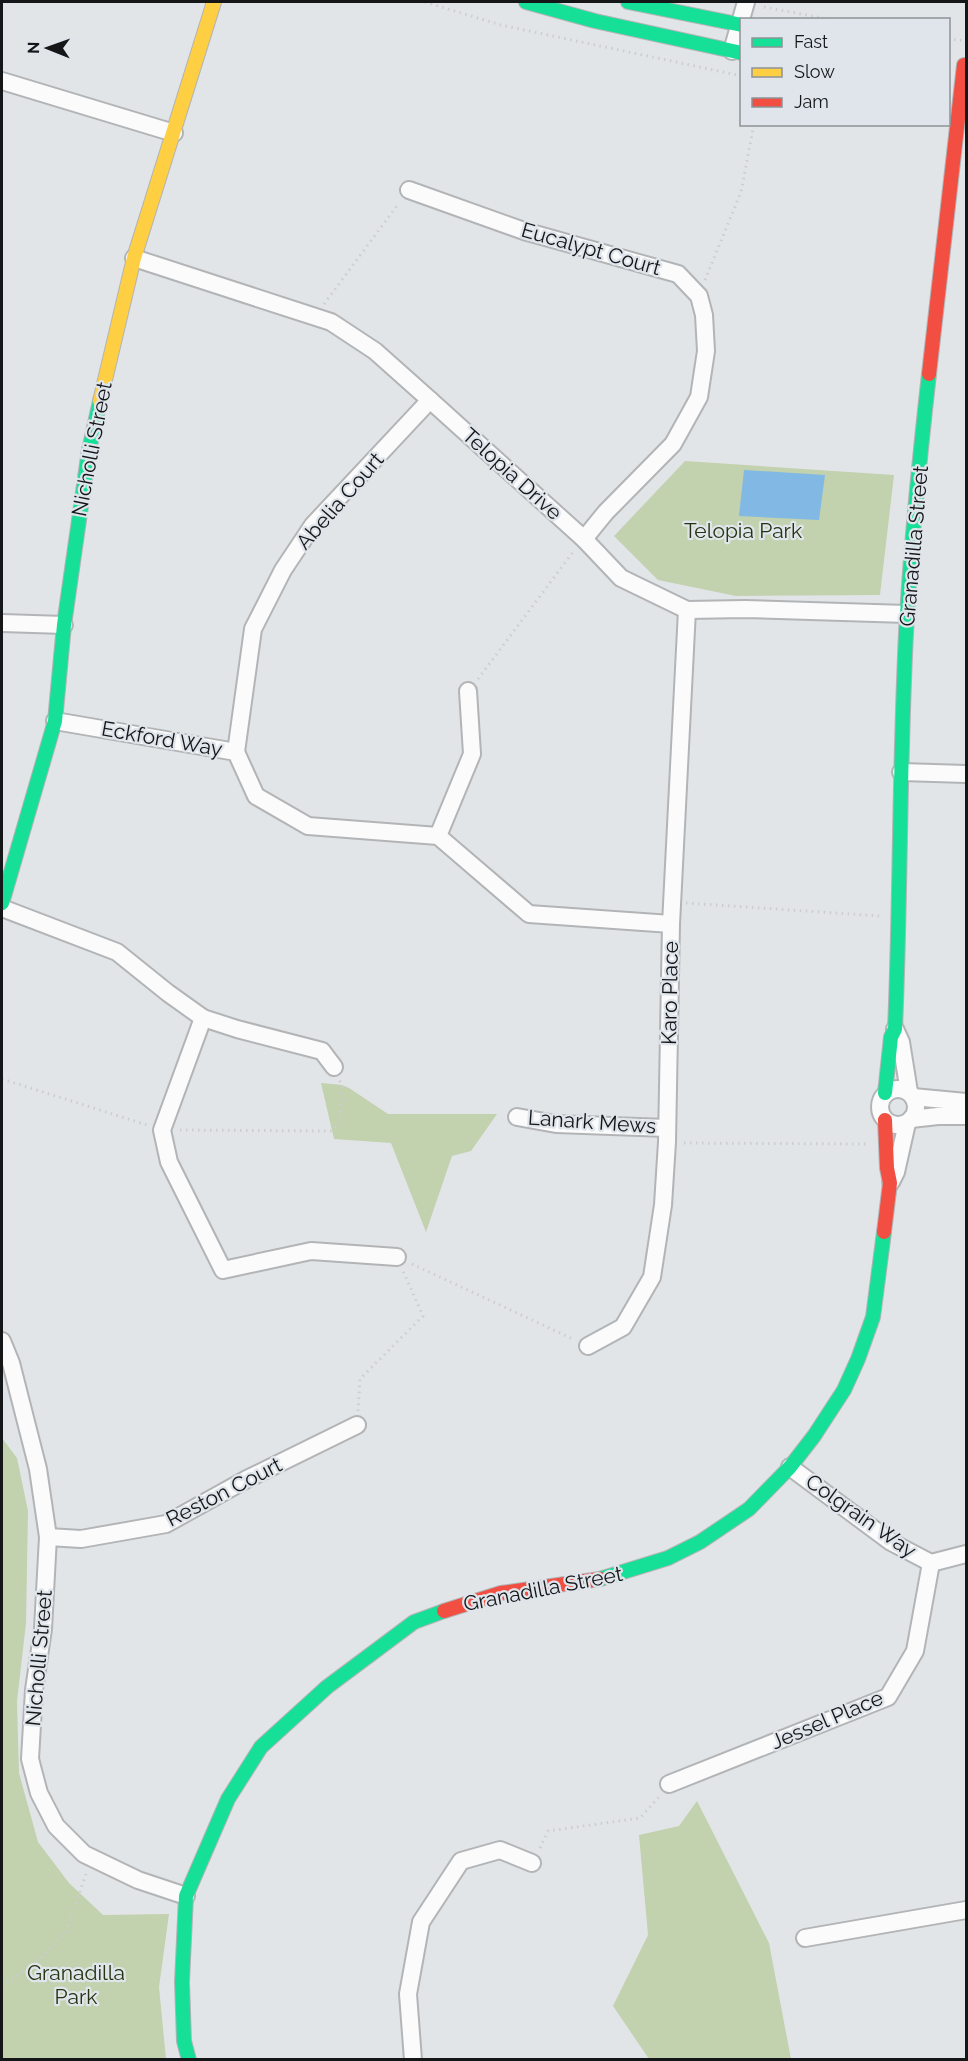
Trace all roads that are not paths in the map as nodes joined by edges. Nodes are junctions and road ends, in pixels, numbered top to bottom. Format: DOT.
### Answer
graph roads {
  1 [pos="214,2"];
  2 [pos="526,2"];
  3 [pos="628,2"];
  4 [pos="746,2"];
  5 [pos="742,18"];
  6 [pos="740,25"];
  7 [pos="737,52"];
  8 [pos="950,62"];
  9 [pos="965,65"];
  10 [pos="2,81"];
  11 [pos="959,88"];
  12 [pos="174,133"];
  13 [pos="409,190"];
  14 [pos="134,258"];
  15 [pos="430,400"];
  16 [pos="584,539"];
  17 [pos="687,610"];
  18 [pos="907,614"];
  19 [pos="2,623"];
  20 [pos="64,626"];
  21 [pos="468,692"];
  22 [pos="55,721"];
  23 [pos="236,752"];
  24 [pos="901,772"];
  25 [pos="966,774"];
  26 [pos="438,836"];
  27 [pos="2,906"];
  28 [pos="671,924"];
  29 [pos="203,1018"];
  30 [pos="895,1029"];
  31 [pos="334,1067"];
  32 [pos="885,1093"];
  33 [pos="911,1094"];
  34 [pos="966,1102"];
  35 [pos="966,1116"];
  36 [pos="517,1117"];
  37 [pos="885,1120"];
  38 [pos="909,1121"];
  39 [pos="667,1135"];
  40 [pos="890,1183"];
  41 [pos="397,1257"];
  42 [pos="2,1341"];
  43 [pos="588,1346"];
  44 [pos="357,1425"];
  45 [pos="790,1467"];
  46 [pos="48,1537"];
  47 [pos="966,1554"];
  48 [pos="931,1563"];
  49 [pos="669,1784"];
  50 [pos="532,1863"];
  51 [pos="186,1896"];
  52 [pos="966,1910"];
  53 [pos="805,1938"];
  54 [pos="189,2060"];
  55 [pos="413,2060"];
  1 -- 12 [label="street, Nicholli Street"];
  2 -- 7 [label="street"];
  3 -- 6 [label="street"];
  4 -- 5 [label="street"];
  6 -- 7 [label="street"];
  8 -- 9 [label="street"];
  9 -- 11 [label="street, Granadilla Street"];
  10 -- 12 [label="street"];
  11 -- 18 [label="street, Granadilla Street"];
  12 -- 14 [label="street, Nicholli Street"];
  13 -- 16 [label="street, Eucalypt Court"];
  14 -- 15 [label="street, Telopia Drive"];
  14 -- 20 [label="street, Nicholli Street"];
  15 -- 16 [label="street, Telopia Drive"];
  15 -- 23 [label="street, Abelia Court"];
  16 -- 17 [label="street, Telopia Drive"];
  17 -- 18 [label="street, Telopia Drive"];
  17 -- 28 [label="street, Karo Place"];
  18 -- 24 [label="street, Granadilla Street"];
  19 -- 20 [label="street"];
  20 -- 22 [label="street, Nicholli Street"];
  21 -- 26 [label="street"];
  22 -- 23 [label="street, Eckford Way"];
  22 -- 27 [label="street, Nicholli Street"];
  23 -- 26 [label="street, Eckford Way"];
  24 -- 25 [label="street"];
  24 -- 30 [label="street, Granadilla Street"];
  26 -- 28 [label="street"];
  27 -- 29 [label="street"];
  28 -- 39 [label="street, Karo Place"];
  29 -- 31 [label="street"];
  29 -- 41 [label="street"];
  30 -- 32 [label="street, Granadilla Street"];
  30 -- 33 [label="street, Granadilla Street"];
  32 -- 33 [label="street"];
  32 -- 37 [label="street"];
  33 -- 34 [label="street"];
  33 -- 38 [label="street"];
  35 -- 38 [label="street"];
  36 -- 39 [label="street, Lanark Mews"];
  37 -- 38 [label="street"];
  37 -- 40 [label="street, Granadilla Street"];
  38 -- 40 [label="street, Granadilla Street"];
  39 -- 43 [label="street, Karo Place"];
  40 -- 45 [label="street, Granadilla Street"];
  42 -- 46 [label="street, Nicholli Street"];
  44 -- 46 [label="street, Reston Court"];
  45 -- 48 [label="street, Colgrain Way"];
  45 -- 51 [label="street, Granadilla Street"];
  46 -- 51 [label="street, Nicholli Street"];
  47 -- 48 [label="street, Colgrain Way"];
  48 -- 49 [label="street, Jessel Place"];
  50 -- 55 [label="street"];
  51 -- 54 [label="street, Granadilla Street"];
  52 -- 53 [label="street"];
}
